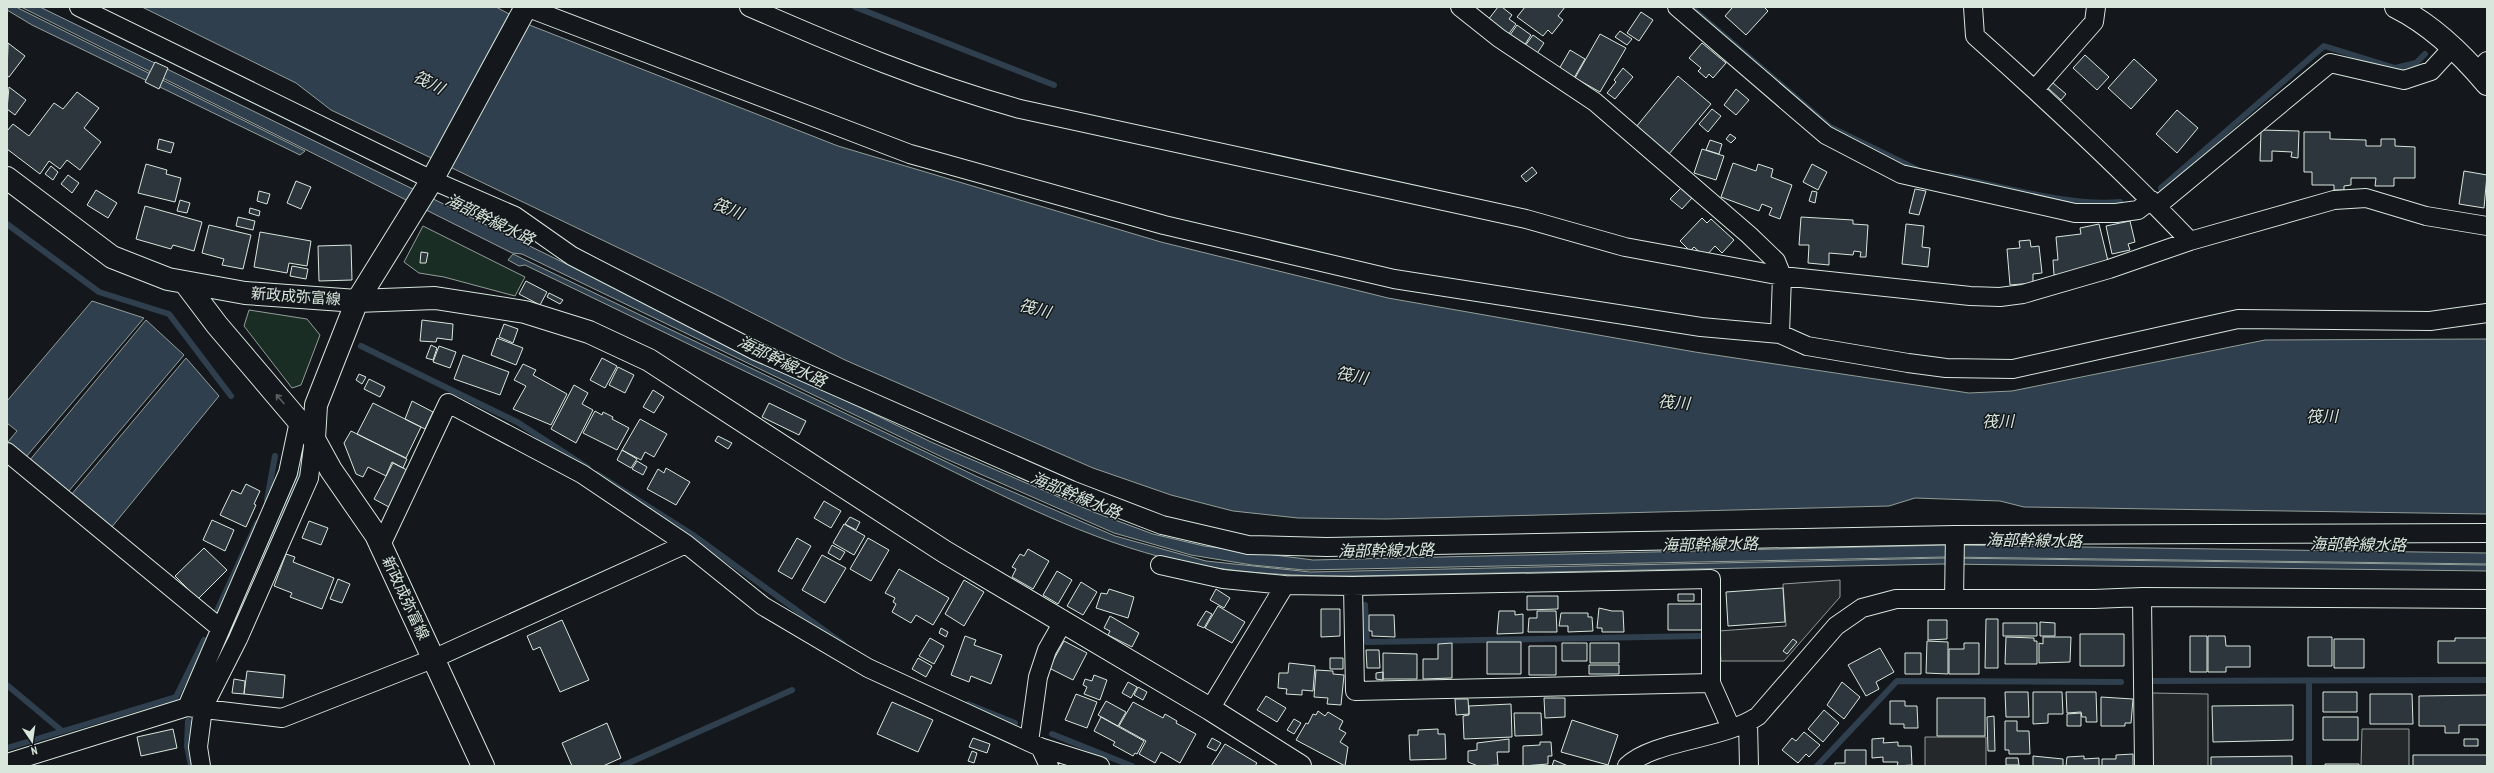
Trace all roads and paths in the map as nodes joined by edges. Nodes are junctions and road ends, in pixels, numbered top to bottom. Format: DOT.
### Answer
graph roads {
  1 [pos="79,7"];
  2 [pos="526,7"];
  3 [pos="749,7"];
  4 [pos="1460,7"];
  5 [pos="1677,7"];
  6 [pos="1973,7"];
  7 [pos="2096,7"];
  8 [pos="2396,7"];
  9 [pos="2452,47"];
  10 [pos="2484,72"];
  11 [pos="2035,89"];
  12 [pos="7,178"];
  13 [pos="429,184"];
  14 [pos="2154,203"];
  15 [pos="2487,226"];
  16 [pos="2190,240"];
  17 [pos="1782,276"];
  18 [pos="186,284"];
  19 [pos="357,301"];
  20 [pos="2487,314"];
  21 [pos="1780,334"];
  22 [pos="299,421"];
  23 [pos="314,439"];
  24 [pos="7,452"];
  25 [pos="2487,534"];
  26 [pos="1955,539"];
  27 [pos="686,544"];
  28 [pos="381,545"];
  29 [pos="1160,565"];
  30 [pos="1285,585"];
  31 [pos="1353,586"];
  32 [pos="2142,597"];
  33 [pos="1954,599"];
  34 [pos="2487,599"];
  35 [pos="1063,622"];
  36 [pos="220,628"];
  37 [pos="435,658"];
  38 [pos="1710,683"];
  39 [pos="195,707"];
  40 [pos="1210,709"];
  41 [pos="1748,722"];
  42 [pos="1731,728"];
  43 [pos="1034,744"];
  44 [pos="17,762"];
  45 [pos="201,766"];
  46 [pos="483,766"];
  47 [pos="1049,766"];
  48 [pos="1100,766"];
  49 [pos="1300,766"];
  50 [pos="1627,766"];
  51 [pos="1749,766"];
  52 [pos="2144,766"];
  1 -- 13 [label="street"];
  2 -- 13 [label="street"];
  2 -- 21 [label="street"];
  3 -- 17 [label="street"];
  4 -- 17 [label="street"];
  5 -- 14 [label="street"];
  6 -- 11 [label="street"];
  7 -- 11 [label="street"];
  8 -- 9 [label="street"];
  9 -- 10 [label="street"];
  9 -- 14 [label="street"];
  11 -- 14 [label="street"];
  12 -- 18 [label="street, 新政成弥富線"];
  13 -- 19 [label="street"];
  13 -- 26 [label="street"];
  14 -- 16 [label="street"];
  15 -- 16 [label="street"];
  16 -- 17 [label="street"];
  17 -- 21 [label="street"];
  18 -- 19 [label="street, 新政成弥富線"];
  22 -- 18 [label="street, 新政成弥富線, one-way"];
  19 -- 23 [label="street, 新政成弥富線"];
  19 -- 35 [label="street"];
  20 -- 21 [label="street"];
  22 -- 23 [label="street, 新政成弥富線"];
  22 -- 36 [label="street"];
  23 -- 28 [label="street, 新政成弥富線"];
  23 -- 39 [label="street"];
  24 -- 36 [label="street"];
  25 -- 26 [label="street"];
  26 -- 33 [label="street"];
  27 -- 28 [label="street"];
  27 -- 37 [label="street"];
  27 -- 43 [label="street"];
  28 -- 37 [label="street, 新政成弥富線"];
  29 -- 30 [label="street"];
  30 -- 31 [label="street"];
  30 -- 40 [label="street"];
  31 -- 38 [label="street"];
  31 -- 38 [label="street"];
  32 -- 33 [label="street"];
  32 -- 34 [label="street"];
  32 -- 52 [label="street"];
  33 -- 41 [label="street"];
  35 -- 40 [label="street"];
  35 -- 43 [label="street"];
  36 -- 39 [label="street"];
  37 -- 39 [label="street"];
  37 -- 46 [label="street, 新政成弥富線"];
  38 -- 42 [label="street"];
  39 -- 44 [label="street"];
  39 -- 45 [label="street"];
  40 -- 49 [label="street"];
  41 -- 42 [label="street"];
  41 -- 51 [label="street"];
  42 -- 50 [label="street"];
  43 -- 47 [label="street"];
  43 -- 48 [label="street"];
}
